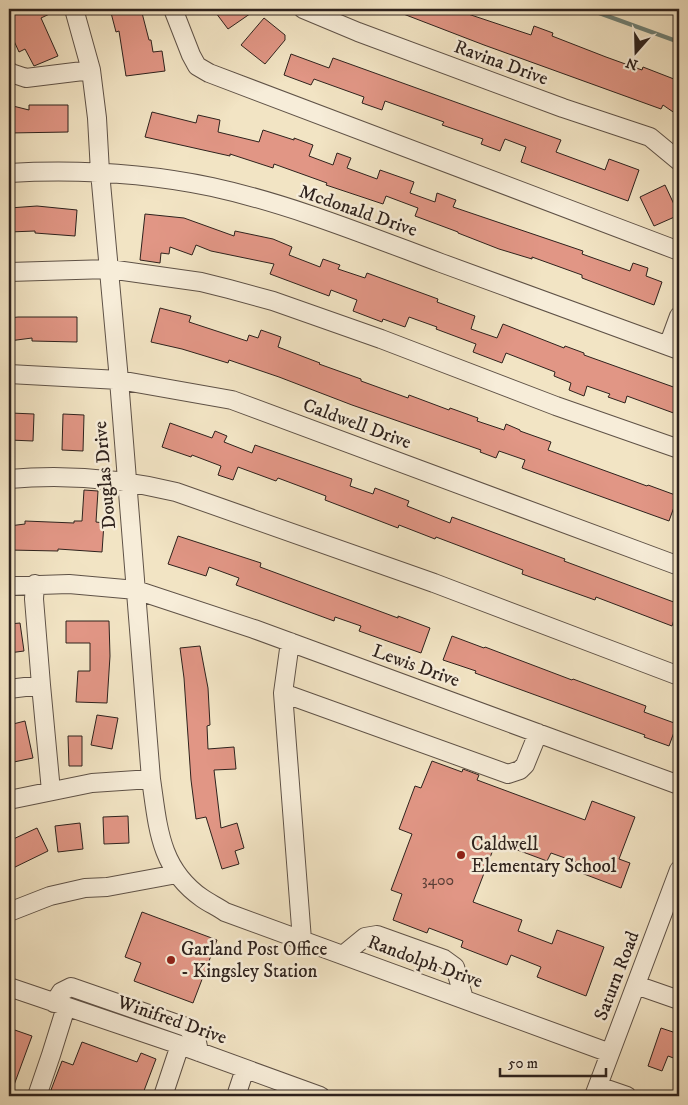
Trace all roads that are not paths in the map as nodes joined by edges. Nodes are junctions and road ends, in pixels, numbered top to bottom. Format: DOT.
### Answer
graph roads {
  1 [pos="74,9"];
  2 [pos="173,9"];
  3 [pos="303,9"];
  4 [pos="9,70"];
  5 [pos="91,70"];
  6 [pos="679,161"];
  7 [pos="100,172"];
  8 [pos="9,173"];
  9 [pos="679,251"];
  10 [pos="109,269"];
  11 [pos="9,272"];
  12 [pos="679,316"];
  13 [pos="674,348"];
  14 [pos="9,374"];
  15 [pos="119,380"];
  16 [pos="679,449"];
  17 [pos="9,479"];
  18 [pos="127,482"];
  19 [pos="679,566"];
  20 [pos="35,584"];
  21 [pos="9,586"];
  22 [pos="136,590"];
  23 [pos="290,642"];
  24 [pos="679,676"];
  25 [pos="41,685"];
  26 [pos="9,689"];
  27 [pos="283,693"];
  28 [pos="538,733"];
  29 [pos="151,779"];
  30 [pos="679,785"];
  31 [pos="51,791"];
  32 [pos="9,800"];
  33 [pos="178,874"];
  34 [pos="678,879"];
  35 [pos="9,912"];
  36 [pos="225,912"];
  37 [pos="302,940"];
  38 [pos="343,955"];
  39 [pos="636,985"];
  40 [pos="9,987"];
  41 [pos="464,999"];
  42 [pos="679,1000"];
  43 [pos="60,1005"];
  44 [pos="180,1045"];
  45 [pos="199,1052"];
  46 [pos="610,1053"];
  47 [pos="245,1069"];
  48 [pos="596,1091"];
  49 [pos="36,1096"];
  50 [pos="163,1096"];
  51 [pos="236,1096"];
  52 [pos="320,1096"];
  53 [pos="627,1096"];
  1 -- 5 [label="street, Douglas Drive"];
  2 -- 9 [label="street"];
  3 -- 6 [label="street, Ravina Drive"];
  4 -- 5 [label="street"];
  5 -- 7 [label="street, Douglas Drive"];
  7 -- 8 [label="street, Mcdonald Drive"];
  7 -- 10 [label="street, Douglas Drive"];
  7 -- 13 [label="street, Mcdonald Drive"];
  10 -- 11 [label="street"];
  10 -- 15 [label="street, Douglas Drive"];
  10 -- 16 [label="street"];
  12 -- 13 [label="street"];
  14 -- 15 [label="street, Caldwell Drive"];
  15 -- 18 [label="street, Douglas Drive"];
  15 -- 19 [label="street, Caldwell Drive"];
  17 -- 18 [label="street"];
  18 -- 22 [label="street, Douglas Drive"];
  18 -- 24 [label="street"];
  20 -- 21 [label="street, Lewis Drive"];
  20 -- 22 [label="street, Lewis Drive"];
  20 -- 25 [label="street"];
  22 -- 23 [label="street, Lewis Drive"];
  22 -- 29 [label="street, Douglas Drive"];
  23 -- 27 [label="street"];
  23 -- 28 [label="street, Lewis Drive"];
  25 -- 26 [label="street"];
  25 -- 31 [label="street"];
  27 -- 28 [label="street"];
  27 -- 37 [label="street"];
  28 -- 30 [label="street, Lewis Drive"];
  29 -- 31 [label="street"];
  29 -- 33 [label="street, Douglas Drive"];
  31 -- 32 [label="street"];
  33 -- 35 [label="street"];
  33 -- 36 [label="street, Douglas Drive"];
  34 -- 39 [label="street, Saturn Road"];
  36 -- 37 [label="street, Randolph Drive"];
  37 -- 38 [label="street, Randolph Drive"];
  38 -- 41 [label="street, Randolph Drive"];
  38 -- 41 [label="street"];
  39 -- 42 [label="street"];
  39 -- 46 [label="street, Saturn Road"];
  40 -- 43 [label="street, Winifred Drive"];
  41 -- 46 [label="street, Randolph Drive"];
  43 -- 44 [label="street, Winifred Drive"];
  43 -- 45 [label="street"];
  43 -- 49 [label="street"];
  44 -- 45 [label="street, Winifred Drive"];
  44 -- 50 [label="street"];
  45 -- 47 [label="street, Winifred Drive"];
  46 -- 48 [label="street, Saturn Road"];
  47 -- 51 [label="street"];
  47 -- 52 [label="street, Winifred Drive"];
  48 -- 53 [label="street"];
}
